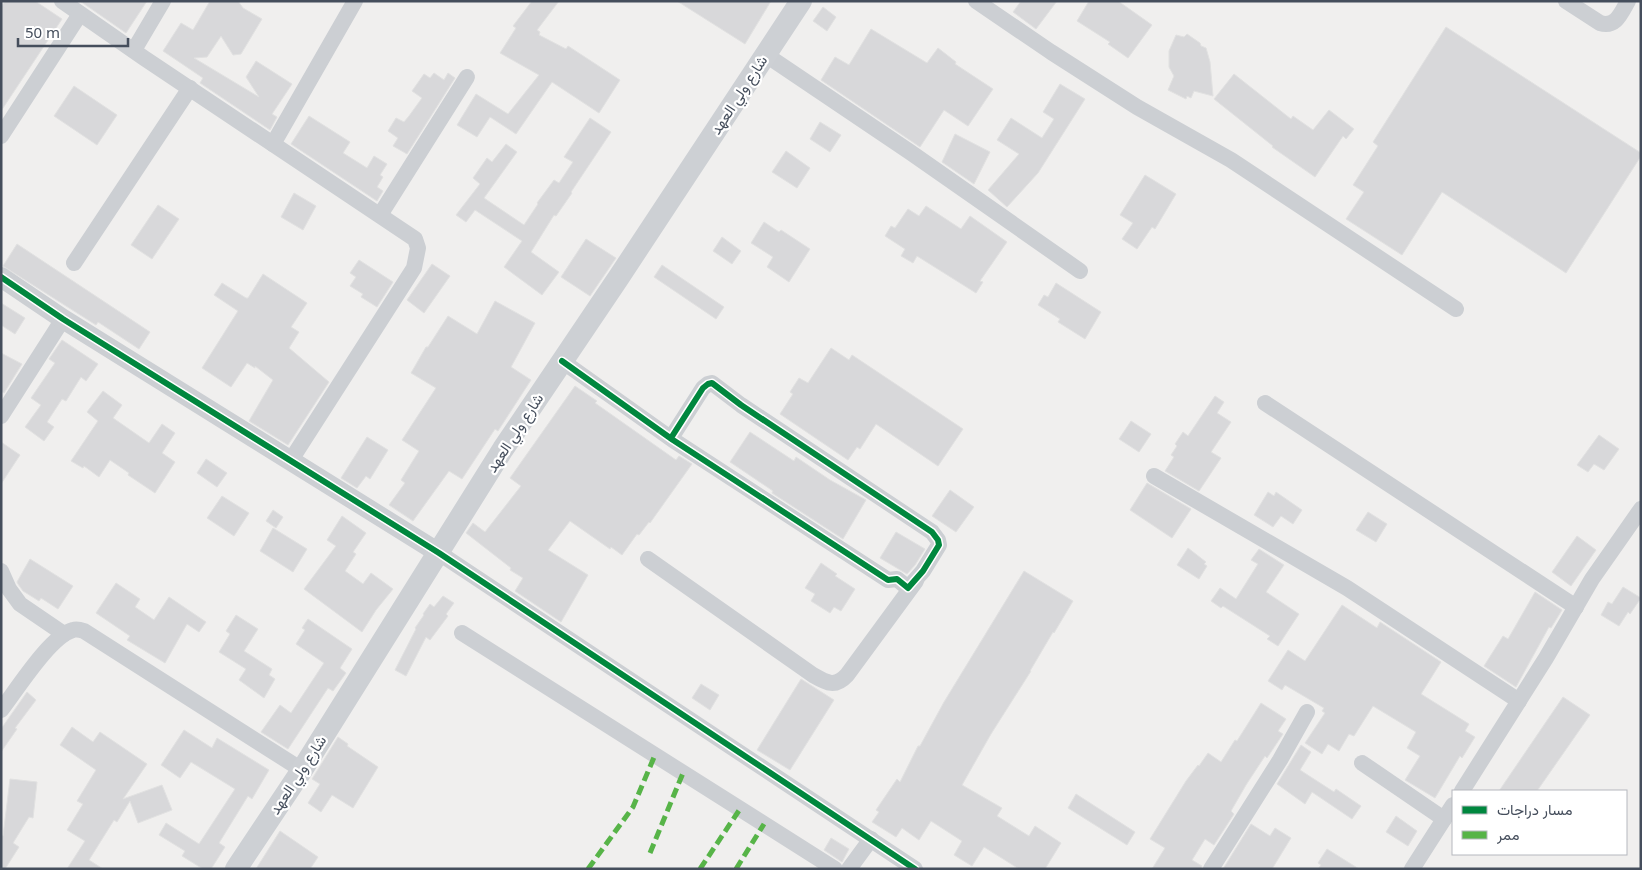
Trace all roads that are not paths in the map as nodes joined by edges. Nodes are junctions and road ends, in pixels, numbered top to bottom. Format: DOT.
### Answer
graph roads {
  1 [pos="62,1"];
  2 [pos="163,1"];
  3 [pos="355,1"];
  4 [pos="800,1"];
  5 [pos="976,1"];
  6 [pos="1566,1"];
  7 [pos="1628,1"];
  8 [pos="80,14"];
  9 [pos="134,50"];
  10 [pos="766,55"];
  11 [pos="468,77"];
  12 [pos="190,88"];
  13 [pos="1,136"];
  14 [pos="273,144"];
  15 [pos="380,215"];
  16 [pos="74,263"];
  17 [pos="1080,270"];
  18 [pos="1,278"];
  19 [pos="1456,309"];
  20 [pos="63,318"];
  21 [pos="562,361"];
  22 [pos="1265,403"];
  23 [pos="1,416"];
  24 [pos="671,438"];
  25 [pos="292,460"];
  26 [pos="1154,476"];
  27 [pos="1641,509"];
  28 [pos="439,552"];
  29 [pos="648,559"];
  30 [pos="1,571"];
  31 [pos="923,572"];
  32 [pos="1576,607"];
  33 [pos="462,633"];
  34 [pos="64,634"];
  35 [pos="1519,702"];
  36 [pos="1,710"];
  37 [pos="1307,712"];
  38 [pos="1362,763"];
  39 [pos="302,770"];
  40 [pos="1463,790"];
  41 [pos="1452,807"];
  42 [pos="1444,819"];
  43 [pos="871,838"];
  44 [pos="236,869"];
  45 [pos="836,869"];
  46 [pos="847,869"];
  47 [pos="915,869"];
  48 [pos="1211,869"];
  49 [pos="1412,869"];
  1 -- 8 [label="street"];
  2 -- 9 [label="street"];
  3 -- 14 [label="street"];
  4 -- 10 [label="main road, شارع ولي العهد"];
  5 -- 19 [label="street"];
  6 -- 7 [label="street"];
  8 -- 9 [label="street"];
  8 -- 13 [label="street"];
  9 -- 12 [label="street"];
  10 -- 17 [label="street"];
  10 -- 21 [label="main road, شارع ولي العهد"];
  11 -- 15 [label="street"];
  12 -- 14 [label="street"];
  12 -- 16 [label="street"];
  14 -- 15 [label="street"];
  15 -- 25 [label="street"];
  18 -- 20 [label="street"];
  20 -- 23 [label="street"];
  20 -- 25 [label="street"];
  21 -- 24 [label="street"];
  21 -- 28 [label="main road, شارع ولي العهد"];
  22 -- 32 [label="street"];
  24 -- 31 [label="street"];
  24 -- 31 [label="street"];
  25 -- 28 [label="street"];
  26 -- 35 [label="street"];
  27 -- 32 [label="street"];
  28 -- 39 [label="main road, شارع ولي العهد"];
  28 -- 43 [label="street"];
  29 -- 31 [label="street"];
  30 -- 34 [label="street"];
  32 -- 35 [label="street"];
  33 -- 45 [label="street"];
  34 -- 36 [label="street"];
  34 -- 39 [label="street"];
  35 -- 40 [label="street"];
  37 -- 48 [label="street"];
  38 -- 42 [label="street"];
  39 -- 44 [label="main road, شارع ولي العهد"];
  41 -- 42 [label="street"];
  42 -- 49 [label="street"];
  43 -- 46 [label="street"];
  43 -- 47 [label="street"];
  45 -- 46 [label="street"];
}
